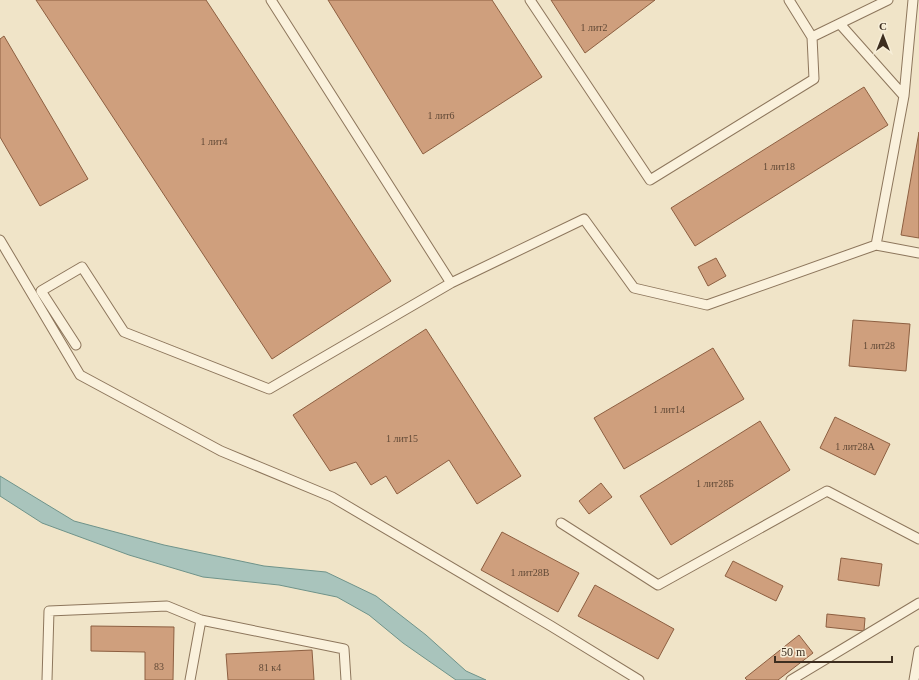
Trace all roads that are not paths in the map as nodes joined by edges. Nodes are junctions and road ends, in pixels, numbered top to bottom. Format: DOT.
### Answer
graph roads {
  1 [pos="271,0"];
  2 [pos="530,0"];
  3 [pos="789,0"];
  4 [pos="888,0"];
  5 [pos="913,0"];
  6 [pos="840,24"];
  7 [pos="812,37"];
  8 [pos="904,96"];
  9 [pos="0,240"];
  10 [pos="876,245"];
  11 [pos="919,253"];
  12 [pos="451,283"];
  13 [pos="76,345"];
  14 [pos="561,523"];
  15 [pos="919,539"];
  16 [pos="919,603"];
  17 [pos="201,620"];
  18 [pos="919,651"];
  19 [pos="47,680"];
  20 [pos="190,680"];
  21 [pos="346,680"];
  22 [pos="639,680"];
  23 [pos="791,680"];
  24 [pos="914,680"];
  1 -- 12 [label="lane"];
  2 -- 7 [label="lane"];
  3 -- 7 [label="lane"];
  4 -- 6 [label="lane"];
  5 -- 8 [label="lane"];
  6 -- 7 [label="lane"];
  6 -- 8 [label="lane"];
  8 -- 10 [label="lane"];
  9 -- 22 [label="lane"];
  10 -- 11 [label="lane"];
  10 -- 12 [label="lane"];
  12 -- 13 [label="lane"];
  14 -- 15 [label="lane"];
  16 -- 23 [label="lane"];
  17 -- 19 [label="lane"];
  17 -- 20 [label="lane"];
  17 -- 21 [label="lane"];
  18 -- 24 [label="lane"];
}
